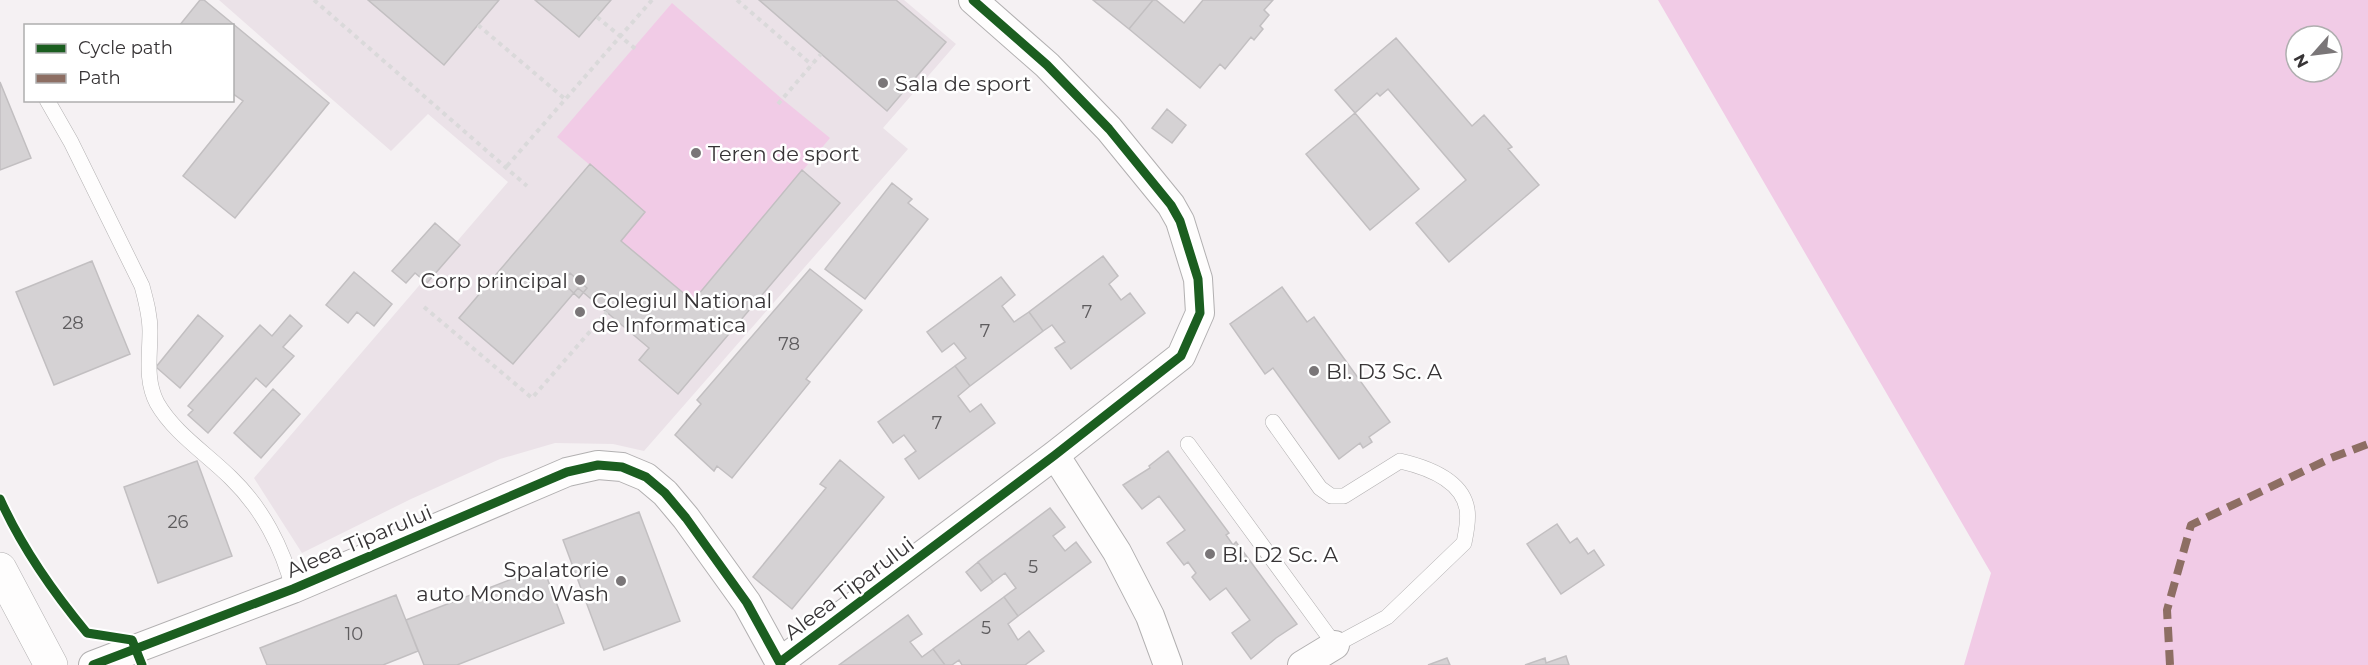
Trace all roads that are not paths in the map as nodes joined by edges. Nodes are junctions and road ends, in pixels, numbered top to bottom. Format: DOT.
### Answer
graph roads {
  1 [pos="973,0"];
  2 [pos="48,102"];
  3 [pos="1273,422"];
  4 [pos="1188,444"];
  5 [pos="1055,455"];
  6 [pos="0,569"];
  7 [pos="293,589"];
  8 [pos="1335,645"];
  9 [pos="781,664"];
  10 [pos="51,665"];
  11 [pos="93,665"];
  12 [pos="1168,665"];
  13 [pos="1302,665"];
  1 -- 5 [label="street, Aleea Tiparului"];
  2 -- 7 [label="lane"];
  3 -- 8 [label="lane"];
  4 -- 8 [label="lane"];
  5 -- 9 [label="street, Aleea Tiparului"];
  5 -- 12 [label="street"];
  6 -- 10 [label="main road"];
  7 -- 9 [label="street, Aleea Tiparului"];
  7 -- 11 [label="street, Aleea Tiparului"];
  8 -- 13 [label="street"];
}
